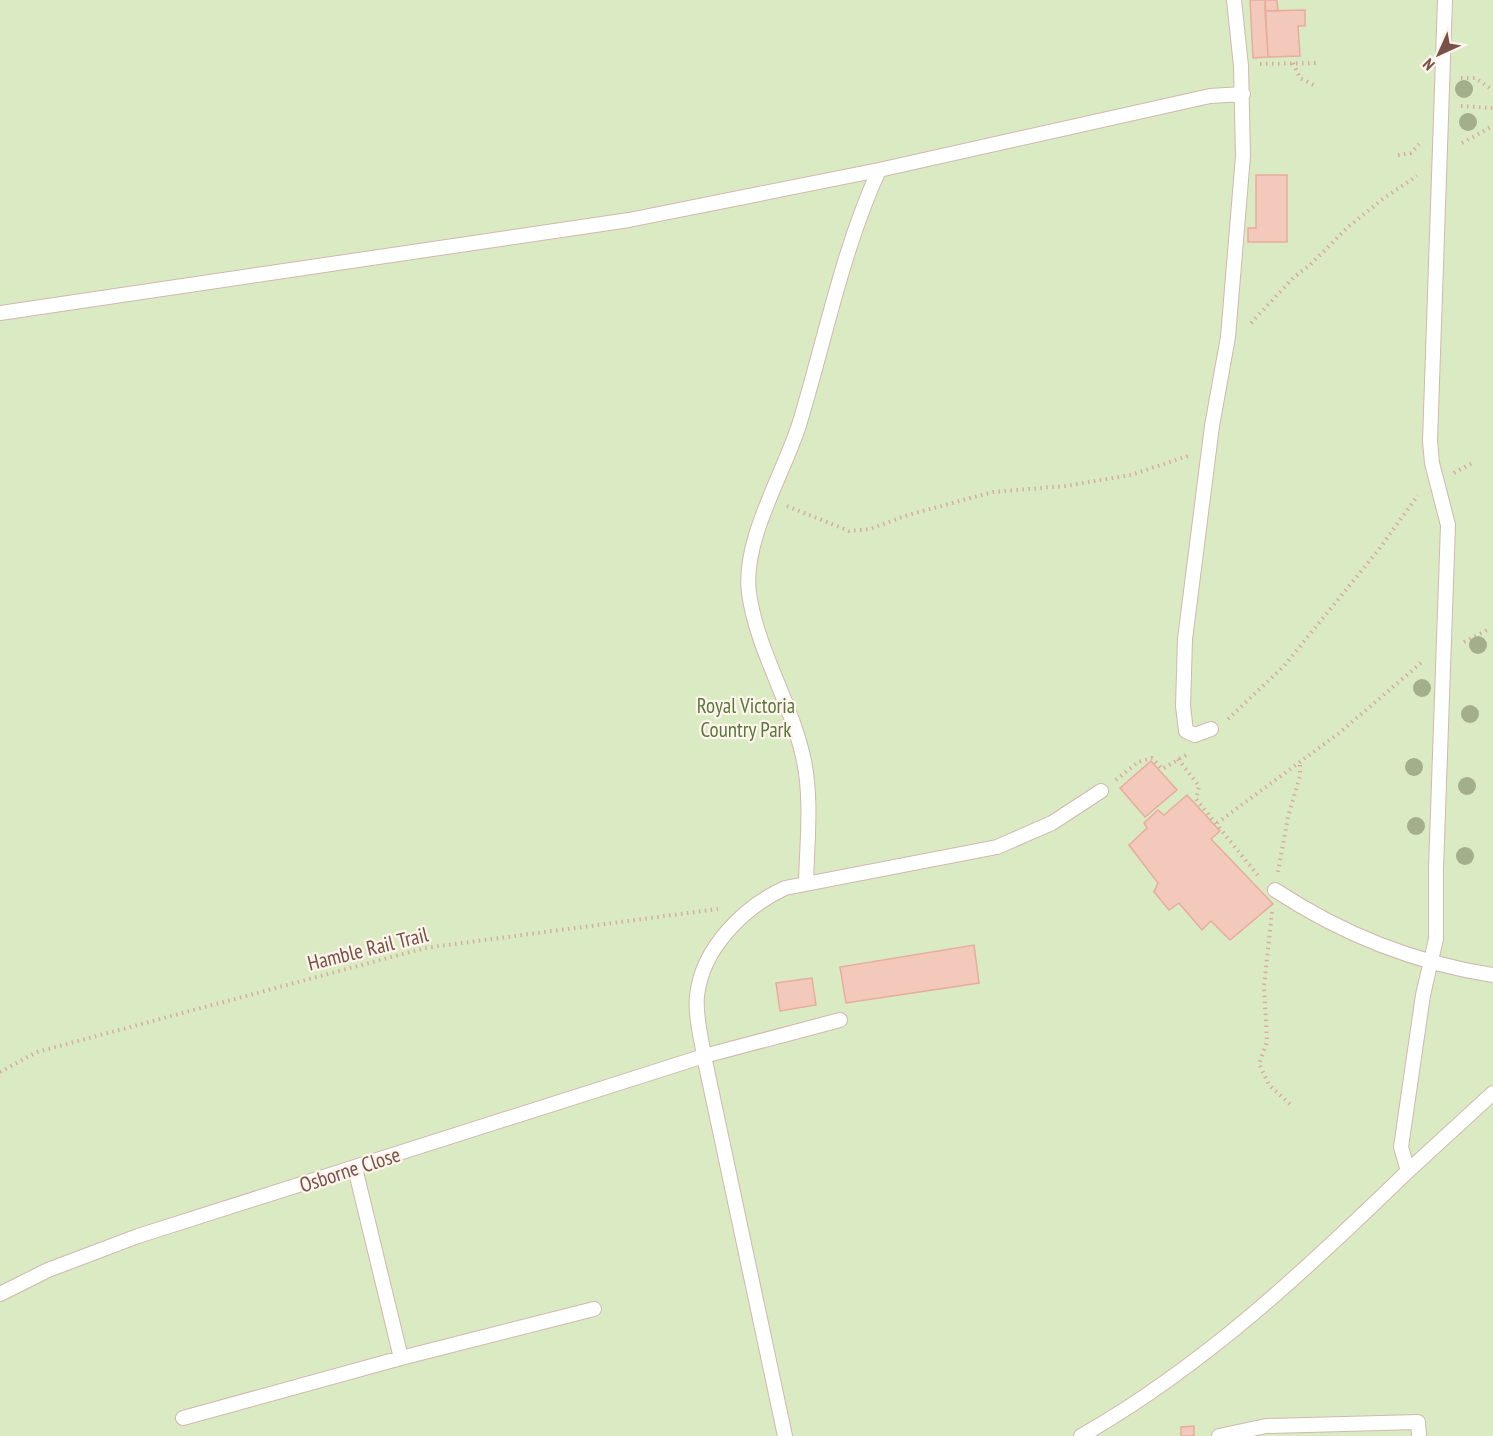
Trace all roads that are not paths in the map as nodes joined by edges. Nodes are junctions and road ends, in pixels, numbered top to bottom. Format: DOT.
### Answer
graph roads {
  1 [pos="1234,0"];
  2 [pos="1445,0"];
  3 [pos="1243,94"];
  4 [pos="879,170"];
  5 [pos="0,313"];
  6 [pos="1211,729"];
  7 [pos="1101,791"];
  8 [pos="806,883"];
  9 [pos="1275,890"];
  10 [pos="1431,962"];
  11 [pos="1493,975"];
  12 [pos="840,1020"];
  13 [pos="704,1056"];
  14 [pos="1493,1093"];
  15 [pos="356,1168"];
  16 [pos="1408,1172"];
  17 [pos="0,1294"];
  18 [pos="594,1309"];
  19 [pos="401,1358"];
  20 [pos="183,1418"];
  21 [pos="1419,1429"];
  22 [pos="785,1436"];
  23 [pos="1081,1436"];
  24 [pos="1219,1436"];
  1 -- 3 [label="lane"];
  2 -- 10 [label="lane"];
  3 -- 4 [label="lane"];
  3 -- 6 [label="lane"];
  4 -- 5 [label="lane"];
  4 -- 8 [label="lane"];
  7 -- 8 [label="lane"];
  8 -- 13 [label="lane"];
  9 -- 10 [label="lane"];
  10 -- 11 [label="lane"];
  10 -- 16 [label="lane"];
  12 -- 13 [label="lane, Osborne Close"];
  13 -- 15 [label="lane, Osborne Close"];
  13 -- 22 [label="lane"];
  14 -- 16 [label="lane"];
  15 -- 17 [label="lane, Osborne Close"];
  15 -- 19 [label="lane"];
  16 -- 23 [label="lane"];
  18 -- 19 [label="lane"];
  19 -- 20 [label="lane"];
  21 -- 24 [label="lane"];
}
